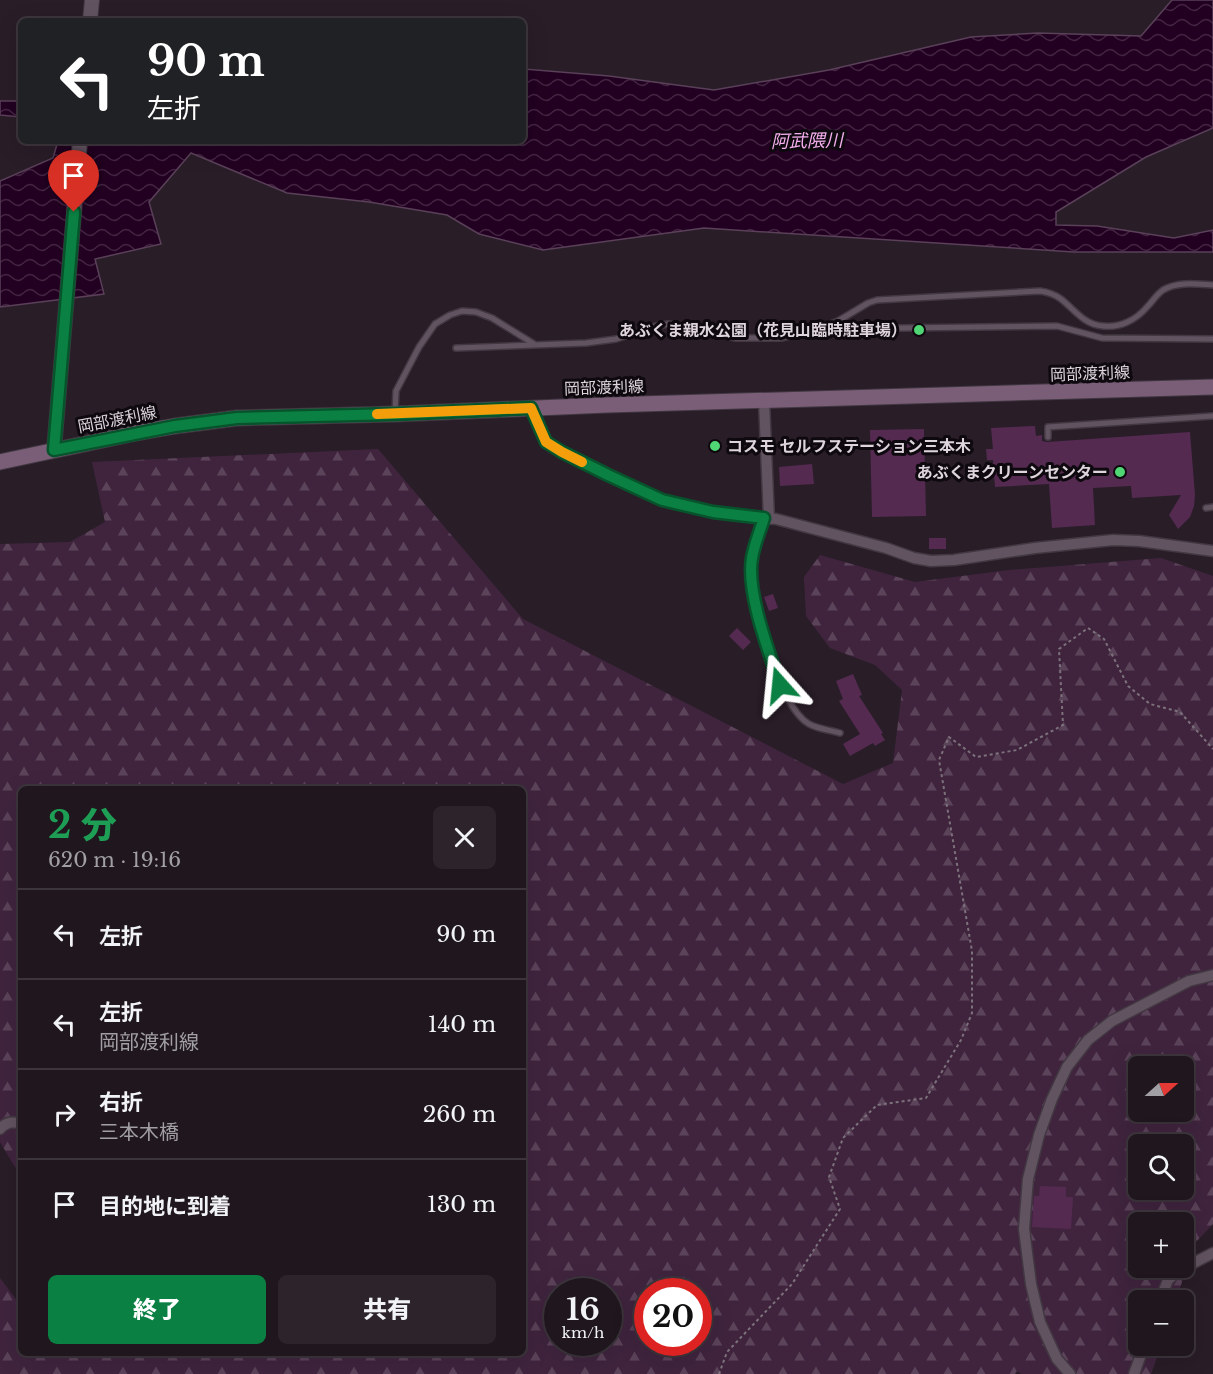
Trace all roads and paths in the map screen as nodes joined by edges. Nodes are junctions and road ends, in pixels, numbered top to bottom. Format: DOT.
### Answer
graph roads {
  1 [pos="92,0"];
  2 [pos="90,18"];
  3 [pos="80,144"];
  4 [pos="1213,285"];
  5 [pos="819,329"];
  6 [pos="1213,339"];
  7 [pos="536,345"];
  8 [pos="456,348"];
  9 [pos="1213,387"];
  10 [pos="764,401"];
  11 [pos="531,408"];
  12 [pos="395,414"];
  13 [pos="1213,416"];
  14 [pos="1048,437"];
  15 [pos="54,450"];
  16 [pos="0,462"];
  17 [pos="1213,507"];
  18 [pos="1206,508"];
  19 [pos="766,518"];
  20 [pos="1213,551"];
  21 [pos="840,733"];
  22 [pos="1213,749"];
  23 [pos="1213,975"];
  24 [pos="18,1123"];
  25 [pos="0,1128"];
  26 [pos="1213,1253"];
  27 [pos="1164,1290"];
  28 [pos="1140,1356"];
  29 [pos="719,1374"];
  30 [pos="1070,1374"];
  31 [pos="1134,1374"];
  1 -- 2 [label="street"];
  3 -- 15 [label="street"];
  4 -- 5 [label="lane"];
  5 -- 6 [label="lane"];
  5 -- 7 [label="lane"];
  7 -- 8 [label="lane"];
  7 -- 12 [label="lane"];
  9 -- 10 [label="main road, 岡部渡利線"];
  10 -- 11 [label="main road, 岡部渡利線"];
  10 -- 19 [label="street"];
  11 -- 12 [label="main road, 岡部渡利線"];
  11 -- 19 [label="street"];
  12 -- 15 [label="main road, 岡部渡利線"];
  13 -- 14 [label="lane"];
  15 -- 16 [label="main road, 岡部渡利線"];
  17 -- 18 [label="lane"];
  19 -- 20 [label="street"];
  19 -- 21 [label="lane"];
  22 -- 29 [label="path"];
  23 -- 30 [label="street"];
  24 -- 25 [label="street"];
  26 -- 27 [label="street"];
  28 -- 31 [label="street"];
}
